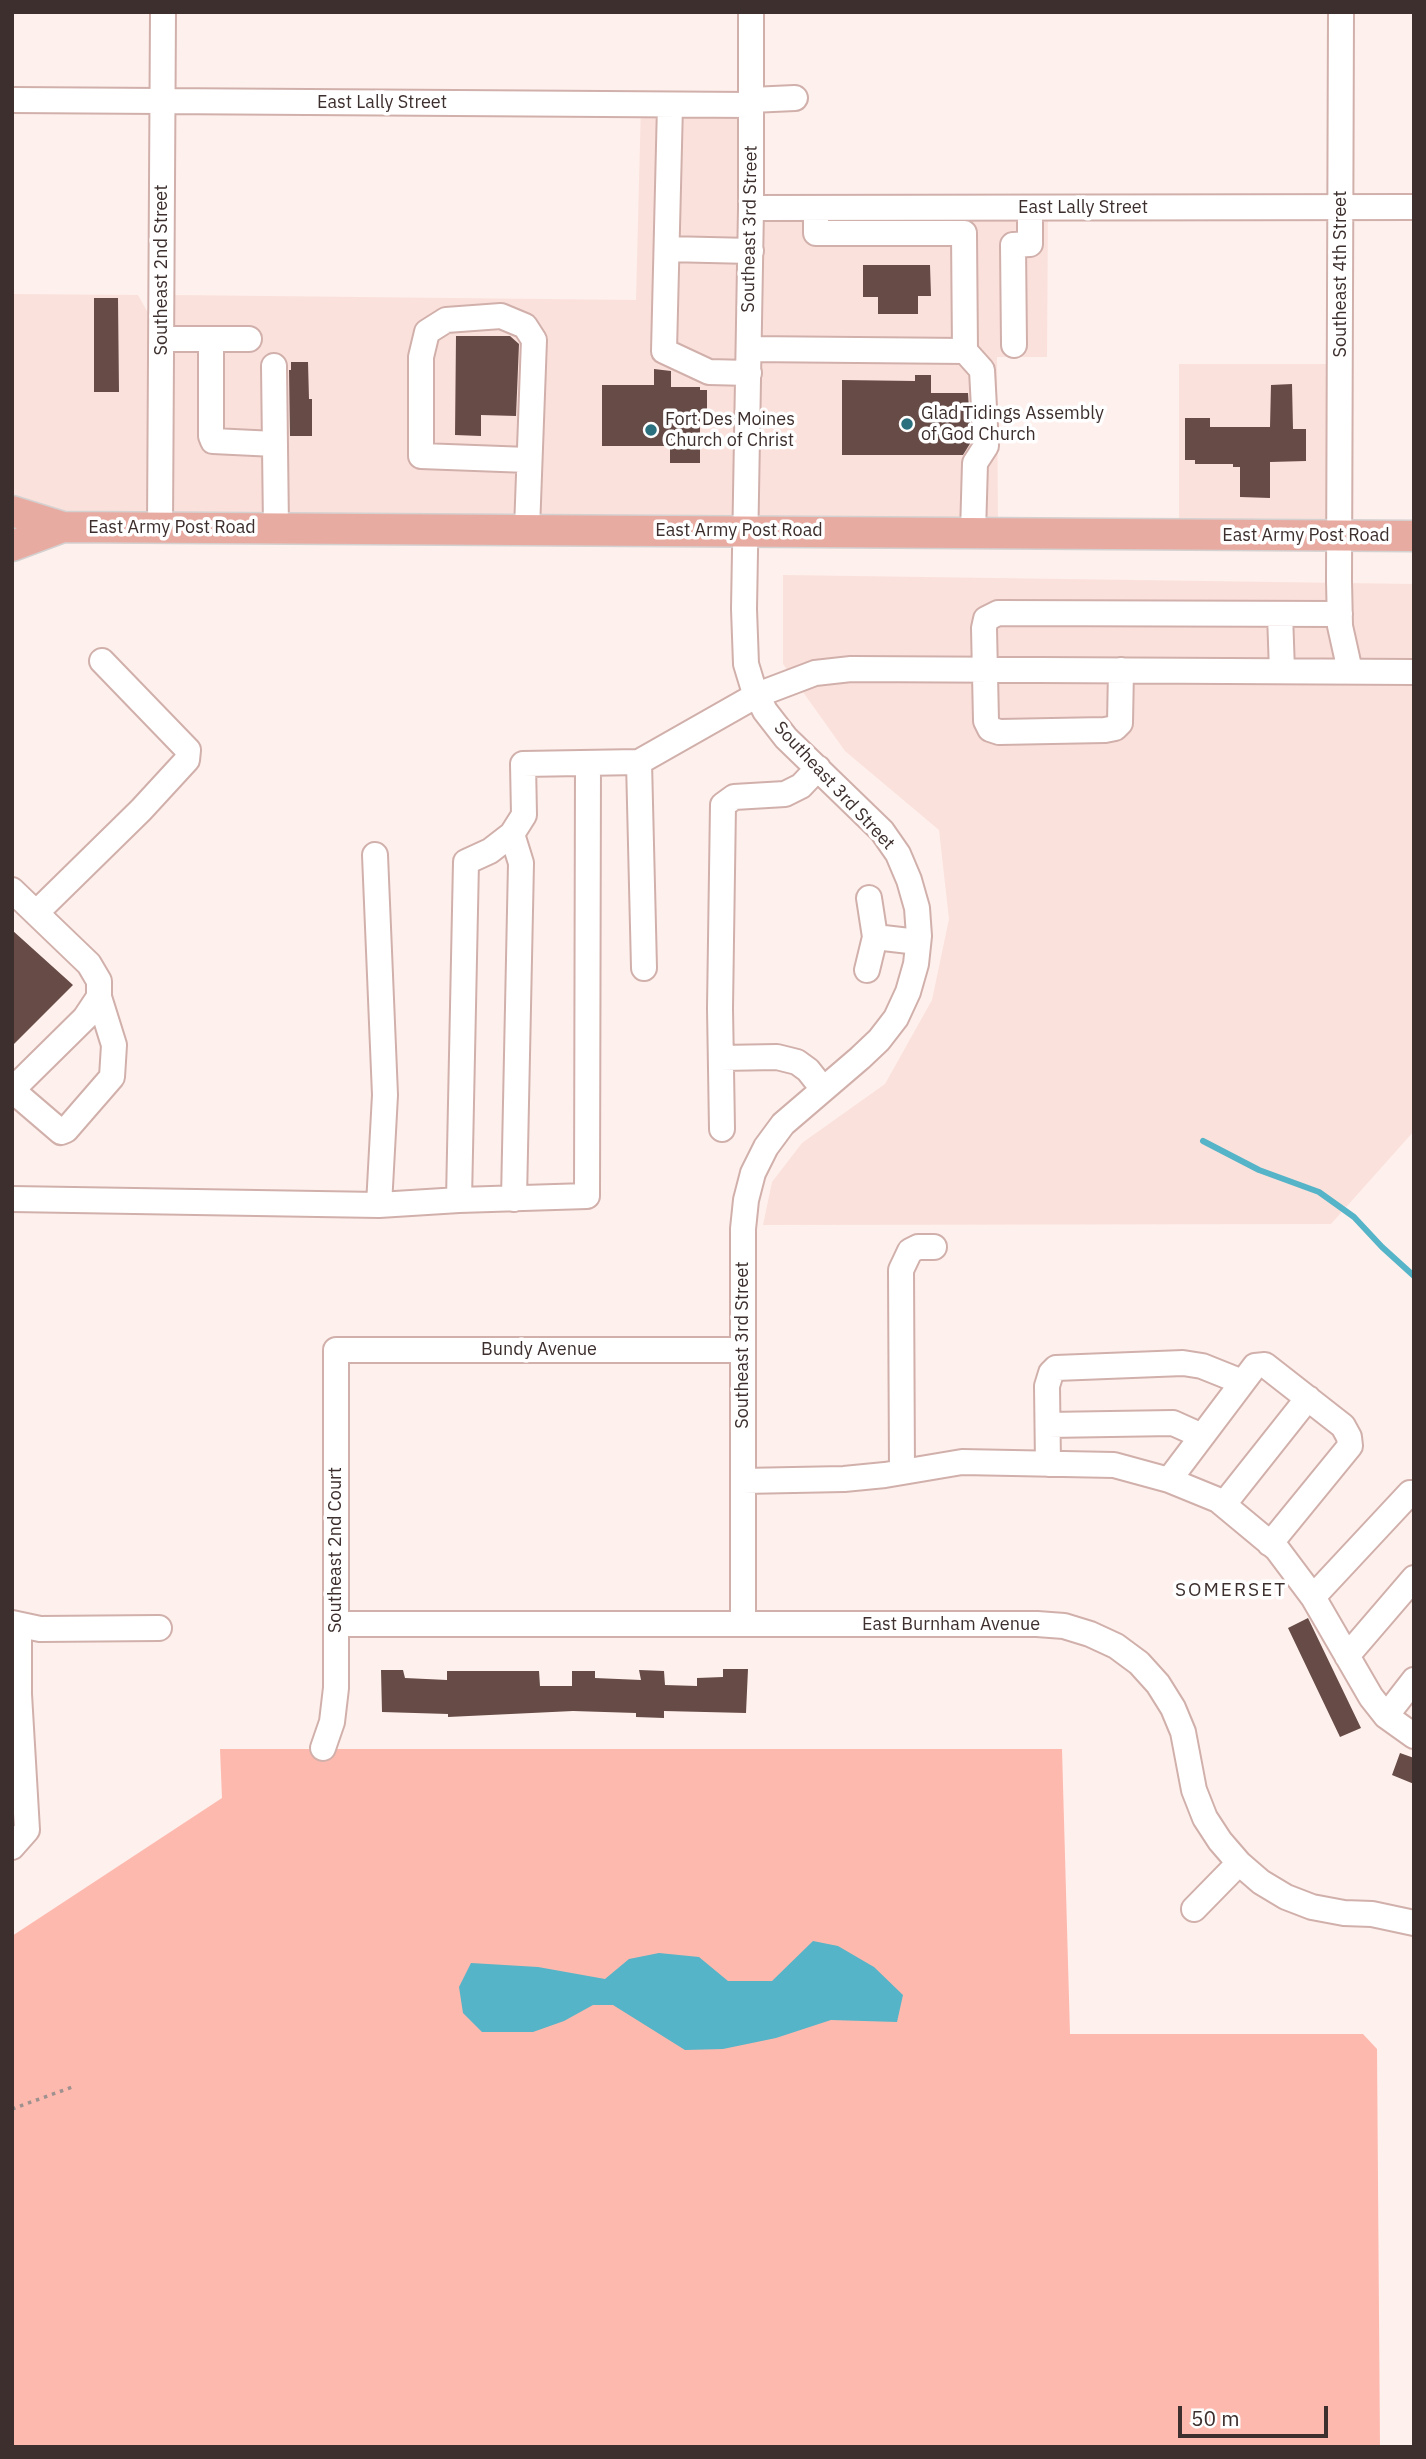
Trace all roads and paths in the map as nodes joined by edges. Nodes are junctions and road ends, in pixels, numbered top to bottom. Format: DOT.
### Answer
graph roads {
  1 [pos="163,12"];
  2 [pos="751,12"];
  3 [pos="1341,12"];
  4 [pos="795,98"];
  5 [pos="12,100"];
  6 [pos="164,102"];
  7 [pos="751,102"];
  8 [pos="670,105"];
  9 [pos="1341,207"];
  10 [pos="1414,207"];
  11 [pos="751,208"];
  12 [pos="816,208"];
  13 [pos="1030,208"];
  14 [pos="667,248"];
  15 [pos="751,251"];
  16 [pos="162,339"];
  17 [pos="211,339"];
  18 [pos="249,339"];
  19 [pos="1014,345"];
  20 [pos="964,351"];
  21 [pos="749,361"];
  22 [pos="274,366"];
  23 [pos="275,444"];
  24 [pos="528,460"];
  25 [pos="12,511"];
  26 [pos="64,527"];
  27 [pos="160,527"];
  28 [pos="276,528"];
  29 [pos="527,530"];
  30 [pos="746,531"];
  31 [pos="972,533"];
  32 [pos="1414,536"];
  33 [pos="1341,537"];
  34 [pos="12,546"];
  35 [pos="1280,614"];
  36 [pos="1340,614"];
  37 [pos="102,661"];
  38 [pos="983,670"];
  39 [pos="1121,670"];
  40 [pos="1282,671"];
  41 [pos="1350,671"];
  42 [pos="1414,672"];
  43 [pos="757,695"];
  44 [pos="639,762"];
  45 [pos="588,763"];
  46 [pos="818,768"];
  47 [pos="512,834"];
  48 [pos="375,855"];
  49 [pos="12,890"];
  50 [pos="869,898"];
  51 [pos="36,913"];
  52 [pos="875,937"];
  53 [pos="918,942"];
  54 [pos="645,968"];
  55 [pos="867,970"];
  56 [pos="99,997"];
  57 [pos="721,1058"];
  58 [pos="823,1089"];
  59 [pos="12,1090"];
  60 [pos="722,1129"];
  61 [pos="12,1199"];
  62 [pos="514,1199"];
  63 [pos="459,1200"];
  64 [pos="379,1205"];
  65 [pos="934,1247"];
  66 [pos="336,1350"];
  67 [pos="743,1350"];
  68 [pos="1242,1382"];
  69 [pos="1308,1398"];
  70 [pos="1048,1425"];
  71 [pos="1202,1436"];
  72 [pos="1048,1464"];
  73 [pos="902,1472"];
  74 [pos="743,1480"];
  75 [pos="1169,1480"];
  76 [pos="1414,1493"];
  77 [pos="1224,1504"];
  78 [pos="1270,1544"];
  79 [pos="1414,1578"];
  80 [pos="1313,1597"];
  81 [pos="15,1624"];
  82 [pos="336,1624"];
  83 [pos="743,1624"];
  84 [pos="159,1629"];
  85 [pos="1347,1656"];
  86 [pos="1414,1680"];
  87 [pos="1386,1716"];
  88 [pos="1414,1736"];
  89 [pos="323,1748"];
  90 [pos="12,1847"];
  91 [pos="1239,1863"];
  92 [pos="1194,1909"];
  93 [pos="1414,1923"];
  94 [pos="75,2086"];
  95 [pos="12,2109"];
  1 -- 6 [label="street, Southeast 2nd Street"];
  2 -- 7 [label="street, Southeast 3rd Street"];
  3 -- 9 [label="street, Southeast 4th Street"];
  4 -- 7 [label="street, East Lally Street"];
  5 -- 6 [label="street, East Lally Street"];
  6 -- 8 [label="street, East Lally Street"];
  6 -- 16 [label="street, Southeast 2nd Street"];
  7 -- 8 [label="street, East Lally Street"];
  7 -- 11 [label="street, Southeast 3rd Street"];
  8 -- 14 [label="street"];
  9 -- 10 [label="street, East Lally Street"];
  9 -- 13 [label="street, East Lally Street"];
  9 -- 33 [label="street, Southeast 4th Street"];
  11 -- 12 [label="street, East Lally Street"];
  11 -- 15 [label="street, Southeast 3rd Street"];
  12 -- 13 [label="street, East Lally Street"];
  12 -- 20 [label="street"];
  13 -- 19 [label="street"];
  14 -- 15 [label="street"];
  14 -- 21 [label="street"];
  15 -- 21 [label="street, Southeast 3rd Street"];
  16 -- 17 [label="street"];
  16 -- 27 [label="street, Southeast 2nd Street"];
  17 -- 18 [label="street"];
  17 -- 23 [label="street"];
  20 -- 21 [label="street"];
  20 -- 31 [label="street"];
  21 -- 30 [label="street, Southeast 3rd Street"];
  22 -- 23 [label="street"];
  23 -- 28 [label="street"];
  24 -- 24 [label="street"];
  24 -- 29 [label="street"];
  25 -- 26 [label="main road, East Army Post Road"];
  26 -- 27 [label="main road, East Army Post Road"];
  26 -- 34 [label="main road, East Army Post Road"];
  27 -- 28 [label="main road, East Army Post Road"];
  28 -- 29 [label="main road, East Army Post Road"];
  29 -- 30 [label="main road, East Army Post Road"];
  30 -- 31 [label="main road, East Army Post Road"];
  30 -- 43 [label="street, Southeast 3rd Street"];
  31 -- 33 [label="main road, East Army Post Road"];
  32 -- 33 [label="main road, East Army Post Road"];
  33 -- 36 [label="street, Southeast 4th Street"];
  35 -- 36 [label="street"];
  35 -- 38 [label="street"];
  35 -- 40 [label="street"];
  36 -- 41 [label="street, Southeast 4th Street"];
  37 -- 51 [label="street"];
  38 -- 39 [label="street"];
  38 -- 39 [label="street"];
  38 -- 43 [label="street"];
  39 -- 40 [label="street"];
  40 -- 41 [label="street"];
  41 -- 42 [label="street"];
  43 -- 44 [label="street"];
  43 -- 46 [label="street, Southeast 3rd Street"];
  44 -- 45 [label="street"];
  44 -- 54 [label="street"];
  45 -- 47 [label="street"];
  45 -- 62 [label="street"];
  46 -- 53 [label="street, Southeast 3rd Street"];
  46 -- 57 [label="street"];
  47 -- 62 [label="street"];
  47 -- 63 [label="street"];
  48 -- 64 [label="street"];
  49 -- 51 [label="street"];
  50 -- 52 [label="street"];
  51 -- 56 [label="street"];
  52 -- 53 [label="street"];
  52 -- 55 [label="street"];
  53 -- 58 [label="street, Southeast 3rd Street"];
  56 -- 59 [label="street"];
  56 -- 59 [label="street"];
  57 -- 58 [label="street"];
  57 -- 60 [label="street"];
  58 -- 67 [label="street, Southeast 3rd Street"];
  61 -- 64 [label="street"];
  62 -- 63 [label="street"];
  63 -- 64 [label="street"];
  65 -- 73 [label="street"];
  66 -- 67 [label="street, Bundy Avenue"];
  66 -- 82 [label="street, Southeast 2nd Court"];
  67 -- 74 [label="street, Southeast 3rd Street"];
  68 -- 69 [label="street"];
  68 -- 70 [label="street"];
  68 -- 71 [label="street"];
  69 -- 77 [label="street"];
  69 -- 78 [label="street"];
  70 -- 71 [label="street"];
  70 -- 72 [label="street"];
  71 -- 75 [label="street"];
  72 -- 73 [label="street"];
  72 -- 75 [label="street"];
  73 -- 74 [label="street"];
  74 -- 83 [label="street, Southeast 3rd Street"];
  75 -- 77 [label="street"];
  76 -- 80 [label="street"];
  77 -- 78 [label="street"];
  78 -- 80 [label="street"];
  79 -- 85 [label="street"];
  80 -- 85 [label="street"];
  81 -- 84 [label="street"];
  81 -- 90 [label="street"];
  82 -- 83 [label="street, East Burnham Avenue"];
  82 -- 89 [label="street, Southeast 2nd Court"];
  83 -- 91 [label="street, East Burnham Avenue"];
  85 -- 87 [label="street"];
  86 -- 87 [label="street"];
  87 -- 88 [label="street"];
  91 -- 92 [label="street"];
  91 -- 93 [label="street, East Burnham Avenue"];
  94 -- 95 [label="path"];
}
